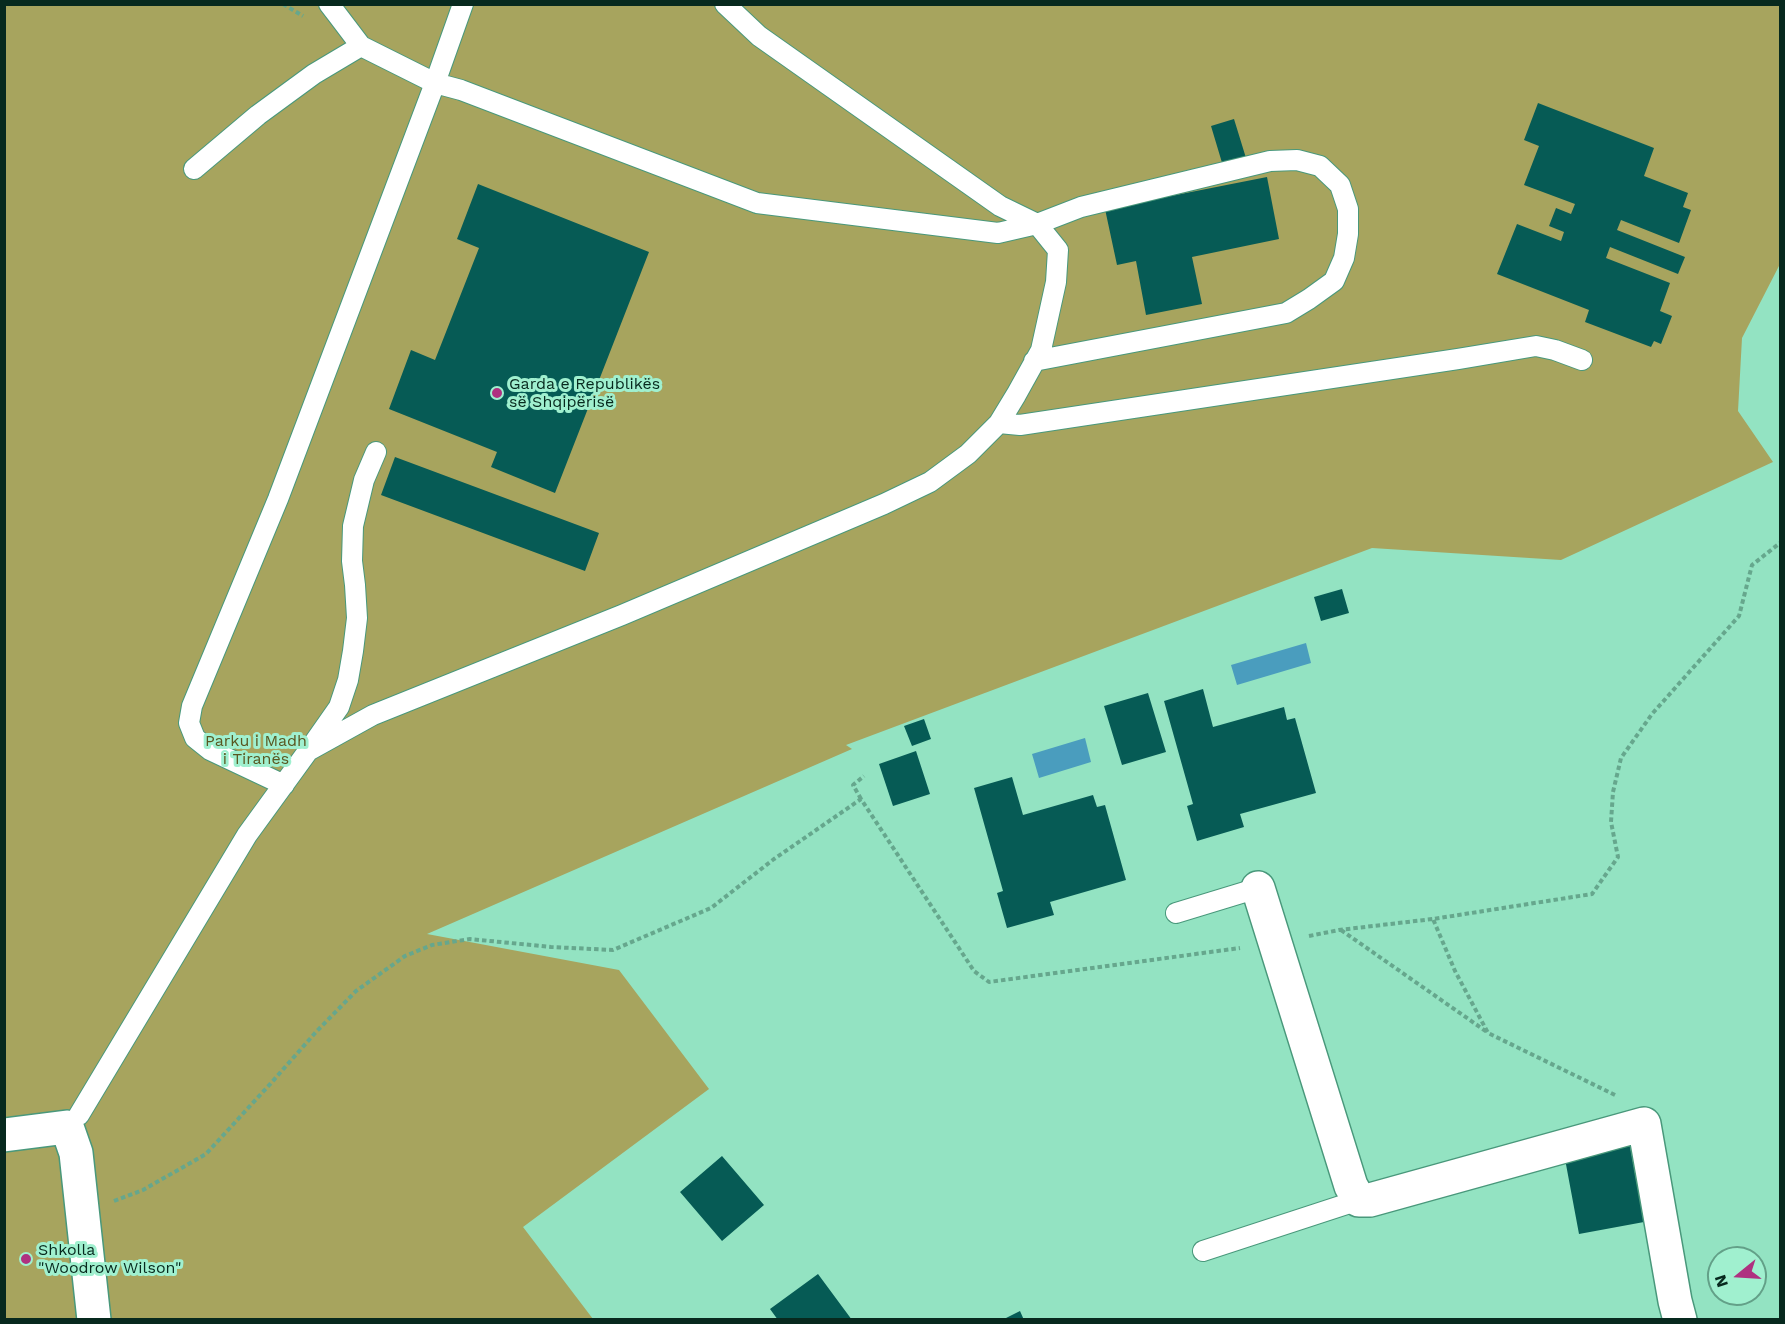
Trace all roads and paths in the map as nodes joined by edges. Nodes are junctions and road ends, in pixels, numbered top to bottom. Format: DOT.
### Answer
graph roads {
  1 [pos="329,4"];
  2 [pos="463,4"];
  3 [pos="724,4"];
  4 [pos="361,46"];
  5 [pos="435,83"];
  6 [pos="194,169"];
  7 [pos="1037,224"];
  8 [pos="1582,360"];
  9 [pos="1034,361"];
  10 [pos="999,423"];
  11 [pos="376,452"];
  12 [pos="1780,543"];
  13 [pos="308,752"];
  14 [pos="864,776"];
  15 [pos="284,785"];
  16 [pos="861,799"];
  17 [pos="1258,888"];
  18 [pos="1176,913"];
  19 [pos="1433,919"];
  20 [pos="1340,930"];
  21 [pos="1275,943"];
  22 [pos="1488,1033"];
  23 [pos="73,1121"];
  24 [pos="1644,1124"];
  25 [pos="4,1135"];
  26 [pos="1359,1200"];
  27 [pos="82,1213"];
  28 [pos="1203,1251"];
  29 [pos="94,1320"];
  30 [pos="1680,1320"];
  1 -- 4 [label="lane"];
  2 -- 5 [label="lane"];
  3 -- 7 [label="lane"];
  4 -- 5 [label="lane"];
  4 -- 6 [label="lane"];
  5 -- 7 [label="lane"];
  5 -- 15 [label="lane"];
  7 -- 9 [label="lane"];
  7 -- 9 [label="lane"];
  8 -- 10 [label="lane"];
  9 -- 10 [label="lane"];
  10 -- 13 [label="lane"];
  11 -- 13 [label="lane"];
  12 -- 19 [label="path"];
  13 -- 15 [label="lane"];
  14 -- 16 [label="path"];
  15 -- 23 [label="lane"];
  16 -- 21 [label="path"];
  16 -- 27 [label="path"];
  17 -- 18 [label="lane"];
  17 -- 21 [label="street"];
  19 -- 20 [label="path"];
  19 -- 22 [label="path"];
  20 -- 21 [label="path"];
  20 -- 22 [label="path"];
  21 -- 26 [label="street"];
  22 -- 24 [label="path"];
  23 -- 25 [label="street"];
  23 -- 27 [label="street"];
  24 -- 26 [label="street"];
  24 -- 30 [label="street"];
  26 -- 28 [label="lane"];
  27 -- 29 [label="street"];
}
